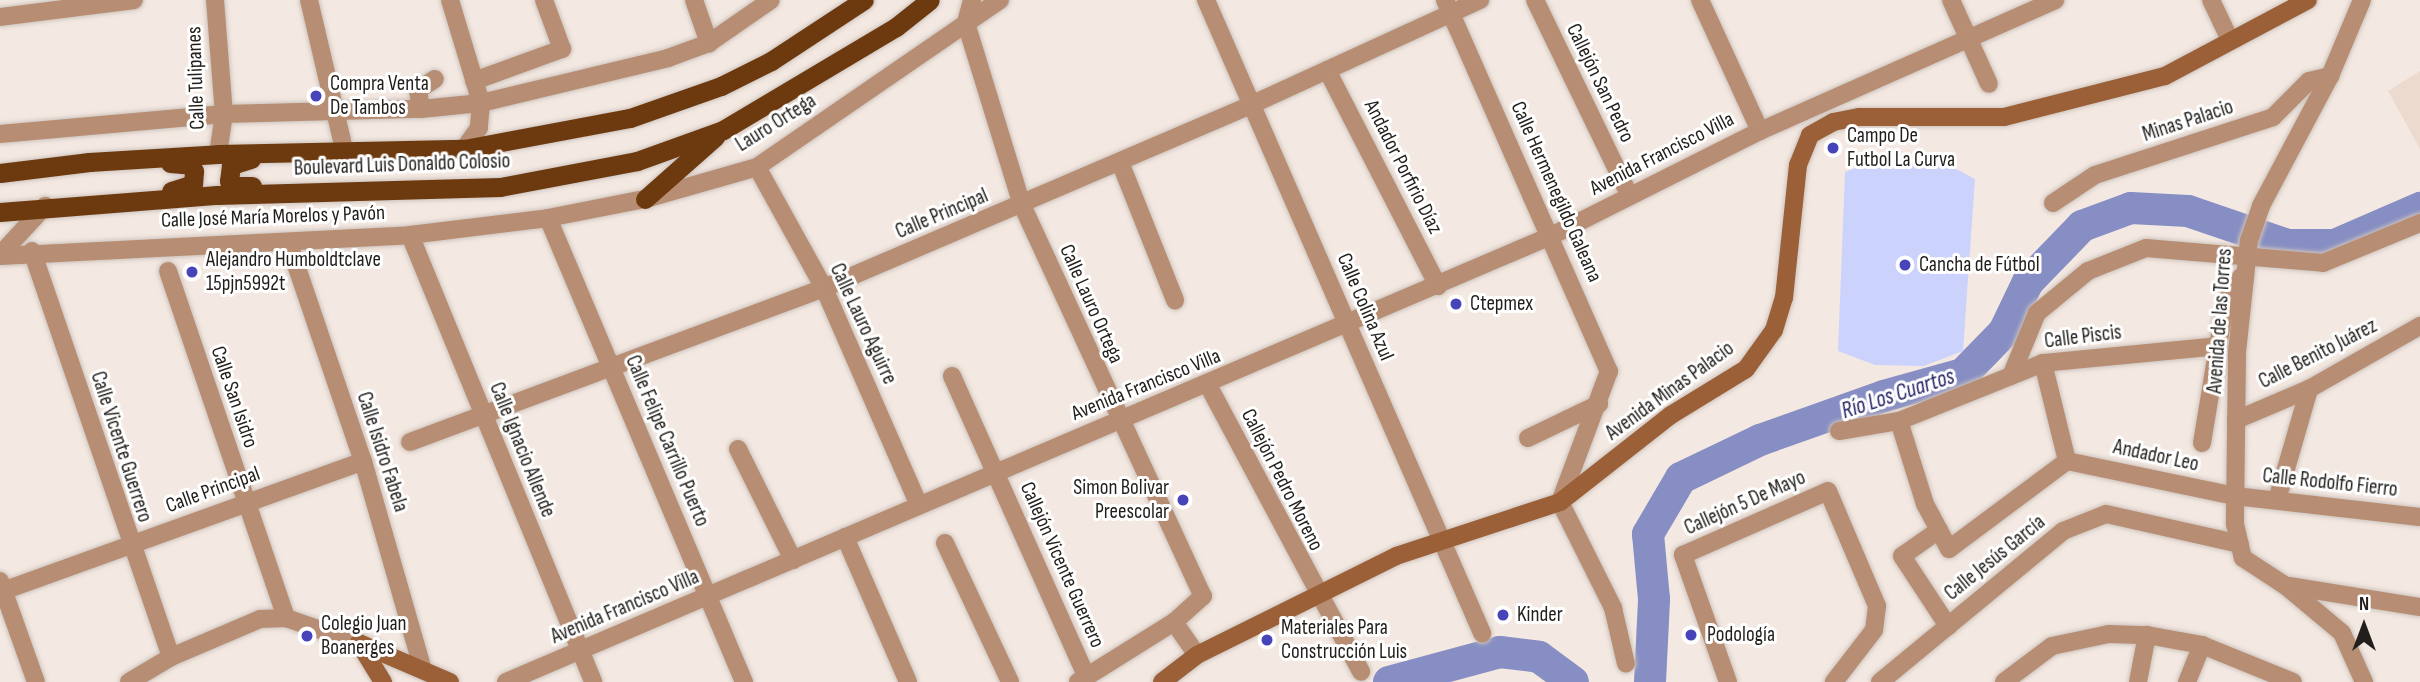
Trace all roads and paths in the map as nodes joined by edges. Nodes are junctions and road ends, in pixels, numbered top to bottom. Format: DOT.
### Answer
graph roads {
  1 [pos="134,0"];
  2 [pos="215,0"];
  3 [pos="309,0"];
  4 [pos="450,0"];
  5 [pos="544,0"];
  6 [pos="694,0"];
  7 [pos="771,0"];
  8 [pos="864,0"];
  9 [pos="930,0"];
  10 [pos="972,0"];
  11 [pos="1000,0"];
  12 [pos="1206,0"];
  13 [pos="1480,0"];
  14 [pos="1535,0"];
  15 [pos="1700,0"];
  16 [pos="1951,0"];
  17 [pos="2055,0"];
  18 [pos="2211,0"];
  19 [pos="2308,0"];
  20 [pos="2361,0"];
  21 [pos="1448,7"];
  22 [pos="0,18"];
  23 [pos="965,23"];
  24 [pos="1968,39"];
  25 [pos="2230,40"];
  26 [pos="709,43"];
  27 [pos="1327,70"];
  28 [pos="2330,76"];
  29 [pos="435,79"];
  30 [pos="474,81"];
  31 [pos="1989,84"];
  32 [pos="481,103"];
  33 [pos="1254,104"];
  34 [pos="421,110"];
  35 [pos="336,112"];
  36 [pos="224,114"];
  37 [pos="1797,114"];
  38 [pos="723,130"];
  39 [pos="1760,131"];
  40 [pos="0,134"];
  41 [pos="1810,135"];
  42 [pos="464,149"];
  43 [pos="318,152"];
  44 [pos="345,153"];
  45 [pos="218,154"];
  46 [pos="89,162"];
  47 [pos="1120,162"];
  48 [pos="757,167"];
  49 [pos="0,173"];
  50 [pos="1625,186"];
  51 [pos="324,190"];
  52 [pos="645,199"];
  53 [pos="92,203"];
  54 [pos="2053,203"];
  55 [pos="1022,205"];
  56 [pos="45,206"];
  57 [pos="0,212"];
  58 [pos="548,218"];
  59 [pos="2420,223"];
  60 [pos="410,235"];
  61 [pos="1553,235"];
  62 [pos="2248,247"];
  63 [pos="291,250"];
  64 [pos="32,251"];
  65 [pos="0,256"];
  66 [pos="168,271"];
  67 [pos="2244,274"];
  68 [pos="1438,286"];
  69 [pos="824,288"];
  70 [pos="1175,300"];
  71 [pos="1348,325"];
  72 [pos="2420,326"];
  73 [pos="2218,346"];
  74 [pos="2043,363"];
  75 [pos="611,368"];
  76 [pos="952,376"];
  77 [pos="2011,376"];
  78 [pos="1208,385"];
  79 [pos="2309,389"];
  80 [pos="1599,404"];
  81 [pos="482,414"];
  82 [pos="1118,420"];
  83 [pos="2236,420"];
  84 [pos="1899,421"];
  85 [pos="1839,431"];
  86 [pos="1528,438"];
  87 [pos="410,442"];
  88 [pos="2202,443"];
  89 [pos="738,449"];
  90 [pos="363,461"];
  91 [pos="2067,461"];
  92 [pos="997,473"];
  93 [pos="2235,496"];
  94 [pos="2277,500"];
  95 [pos="247,501"];
  96 [pos="1560,502"];
  97 [pos="919,505"];
  98 [pos="2420,517"];
  99 [pos="1939,530"];
  100 [pos="845,537"];
  101 [pos="1440,539"];
  102 [pos="945,543"];
  103 [pos="2240,544"];
  104 [pos="130,545"];
  105 [pos="793,560"];
  106 [pos="2286,586"];
  107 [pos="1,588"];
  108 [pos="1316,595"];
  109 [pos="709,596"];
  110 [pos="2420,607"];
  111 [pos="286,618"];
  112 [pos="1174,622"];
  113 [pos="1948,626"];
  114 [pos="1482,633"];
  115 [pos="2147,635"];
  116 [pos="359,643"];
  117 [pos="2202,645"];
  118 [pos="581,651"];
  119 [pos="1197,655"];
  120 [pos="171,657"];
  121 [pos="1626,664"];
  122 [pos="423,670"];
  123 [pos="1361,672"];
  124 [pos="1082,679"];
  125 [pos="36,682"];
  126 [pos="129,682"];
  127 [pos="383,682"];
  128 [pos="450,682"];
  129 [pos="506,682"];
  130 [pos="593,682"];
  131 [pos="744,682"];
  132 [pos="908,682"];
  133 [pos="1010,682"];
  134 [pos="1162,682"];
  135 [pos="1728,682"];
  136 [pos="1834,682"];
  137 [pos="1880,682"];
  138 [pos="2004,682"];
  139 [pos="2138,682"];
  140 [pos="2188,682"];
  141 [pos="2292,682"];
  142 [pos="2364,682"];
  1 -- 22 [label="street"];
  2 -- 36 [label="street, Calle Tulipanes"];
  3 -- 35 [label="street"];
  4 -- 30 [label="street"];
  5 -- 30 [label="street"];
  6 -- 26 [label="street"];
  7 -- 26 [label="street"];
  8 -- 42 [label="highway, Boulevard Luis Donaldo Colosio"];
  9 -- 38 [label="highway, Boulevard Luis Donaldo Colosio"];
  10 -- 23 [label="street"];
  11 -- 23 [label="street, Lauro Ortega"];
  12 -- 33 [label="street, Calle Colina Azul"];
  13 -- 21 [label="street, Calle Principal"];
  14 -- 50 [label="street, Callejón San Pedro"];
  15 -- 39 [label="street"];
  16 -- 24 [label="street"];
  17 -- 24 [label="street, Avenida Francisco Villa"];
  18 -- 25 [label="street"];
  19 -- 25 [label="main road"];
  20 -- 28 [label="street, Avenida de las Torres"];
  21 -- 27 [label="street, Calle Principal"];
  21 -- 61 [label="street, Calle Hermenegildo Galeana"];
  23 -- 48 [label="street, Lauro Ortega"];
  23 -- 55 [label="street, Calle Lauro Ortega"];
  24 -- 31 [label="street"];
  24 -- 37 [label="street, Avenida Francisco Villa"];
  25 -- 41 [label="main road"];
  26 -- 32 [label="street"];
  27 -- 33 [label="street, Calle Principal"];
  27 -- 68 [label="street, Andador Porfirio Díaz"];
  28 -- 54 [label="street, Minas Palacio"];
  28 -- 62 [label="street, Avenida de las Torres"];
  29 -- 34 [label="street"];
  30 -- 32 [label="street"];
  32 -- 34 [label="street"];
  32 -- 42 [label="street"];
  33 -- 47 [label="street, Calle Principal"];
  33 -- 71 [label="street, Calle Colina Azul"];
  34 -- 35 [label="street"];
  35 -- 36 [label="street"];
  35 -- 44 [label="street"];
  36 -- 40 [label="street"];
  36 -- 45 [label="street, Calle Tulipanes"];
  37 -- 39 [label="street, Avenida Francisco Villa"];
  37 -- 41 [label="street"];
  38 -- 51 [label="highway, Boulevard Luis Donaldo Colosio"];
  38 -- 52 [label="highway"];
  39 -- 61 [label="street, Avenida Francisco Villa"];
  41 -- 96 [label="main road, Avenida Minas Palacio"];
  42 -- 44 [label="highway, Boulevard Luis Donaldo Colosio"];
  43 -- 44 [label="highway, Boulevard Luis Donaldo Colosio"];
  43 -- 45 [label="highway, Boulevard Luis Donaldo Colosio"];
  43 -- 51 [label="highway"];
  45 -- 46 [label="highway, Boulevard Luis Donaldo Colosio"];
  46 -- 49 [label="highway, Boulevard Luis Donaldo Colosio"];
  46 -- 53 [label="highway"];
  47 -- 55 [label="street, Calle Principal"];
  47 -- 70 [label="street"];
  48 -- 52 [label="street, Lauro Ortega"];
  48 -- 69 [label="street, Calle Lauro Aguirre"];
  51 -- 53 [label="highway, Boulevard Luis Donaldo Colosio"];
  52 -- 58 [label="street, Lauro Ortega"];
  53 -- 56 [label="highway, Boulevard Luis Donaldo Colosio"];
  55 -- 69 [label="street, Calle Principal"];
  55 -- 82 [label="street, Calle Lauro Ortega"];
  56 -- 57 [label="highway, Boulevard Luis Donaldo Colosio"];
  56 -- 65 [label="street"];
  58 -- 60 [label="street, Calle José María Morelos y Pavón"];
  58 -- 75 [label="street, Calle Felipe Carrillo Puerto"];
  59 -- 62 [label="street"];
  60 -- 64 [label="street, Calle José María Morelos y Pavón"];
  60 -- 81 [label="street, Calle Ignacio Allende"];
  61 -- 68 [label="street, Avenida Francisco Villa"];
  61 -- 80 [label="street, Calle Hermenegildo Galeana"];
  62 -- 67 [label="street, Avenida de las Torres"];
  62 -- 77 [label="street"];
  63 -- 90 [label="street, Calle Isidro Fabela"];
  64 -- 65 [label="street, Calle José María Morelos y Pavón"];
  64 -- 104 [label="street, Calle Vicente Guerrero"];
  66 -- 95 [label="street, Calle San Isidro"];
  67 -- 73 [label="street"];
  67 -- 83 [label="street, Avenida de las Torres"];
  68 -- 71 [label="street, Avenida Francisco Villa"];
  69 -- 75 [label="street, Calle Principal"];
  69 -- 97 [label="street, Calle Lauro Aguirre"];
  71 -- 78 [label="street, Avenida Francisco Villa"];
  71 -- 101 [label="street, Calle Colina Azul"];
  72 -- 79 [label="street, Calle Benito Juárez"];
  73 -- 74 [label="street, Calle Piscis"];
  73 -- 88 [label="street"];
  74 -- 77 [label="street, Calle Piscis"];
  74 -- 91 [label="street"];
  75 -- 81 [label="street, Calle Principal"];
  75 -- 109 [label="street, Calle Felipe Carrillo Puerto"];
  76 -- 92 [label="street, Callejón Vicente Guerrero"];
  77 -- 84 [label="street, Calle Piscis"];
  78 -- 82 [label="street, Avenida Francisco Villa"];
  78 -- 108 [label="street, Callejón Pedro Moreno"];
  79 -- 83 [label="street, Calle Benito Juárez"];
  79 -- 94 [label="street"];
  80 -- 86 [label="street"];
  80 -- 96 [label="street, Calle Hermenegildo Galeana"];
  81 -- 87 [label="street, Calle Principal"];
  81 -- 118 [label="street, Calle Ignacio Allende"];
  82 -- 92 [label="street, Avenida Francisco Villa"];
  82 -- 112 [label="street, Calle Lauro Ortega"];
  83 -- 93 [label="street, Avenida de las Torres"];
  84 -- 85 [label="street, Calle Piscis"];
  84 -- 99 [label="street"];
  89 -- 105 [label="street"];
  90 -- 95 [label="street, Calle Principal"];
  90 -- 122 [label="street, Calle Isidro Fabela"];
  91 -- 93 [label="street, Andador Leo"];
  91 -- 99 [label="street"];
  92 -- 97 [label="street, Avenida Francisco Villa"];
  92 -- 124 [label="street, Callejón Vicente Guerrero"];
  93 -- 94 [label="street, Calle Rodolfo Fierro"];
  93 -- 103 [label="street, Avenida de las Torres"];
  94 -- 98 [label="street, Calle Rodolfo Fierro"];
  95 -- 104 [label="street, Calle Principal"];
  95 -- 111 [label="street, Calle San Isidro"];
  96 -- 101 [label="main road, Avenida Minas Palacio"];
  96 -- 121 [label="street"];
  97 -- 100 [label="street, Avenida Francisco Villa"];
  99 -- 113 [label="street"];
  100 -- 105 [label="street, Avenida Francisco Villa"];
  100 -- 132 [label="street"];
  101 -- 108 [label="main road, Avenida Minas Palacio"];
  101 -- 114 [label="street, Calle Colina Azul"];
  102 -- 133 [label="street"];
  103 -- 106 [label="street"];
  103 -- 113 [label="street, Calle Jesús García"];
  104 -- 107 [label="street, Calle Principal"];
  104 -- 120 [label="street, Calle Vicente Guerrero"];
  105 -- 109 [label="street, Avenida Francisco Villa"];
  106 -- 110 [label="street"];
  106 -- 142 [label="street"];
  107 -- 125 [label="street"];
  108 -- 119 [label="main road, Avenida Minas Palacio"];
  108 -- 123 [label="street, Callejón Pedro Moreno"];
  109 -- 118 [label="street, Avenida Francisco Villa"];
  109 -- 131 [label="street, Calle Felipe Carrillo Puerto"];
  111 -- 116 [label="street"];
  111 -- 120 [label="street"];
  112 -- 119 [label="street"];
  112 -- 124 [label="street"];
  113 -- 137 [label="street, Calle Jesús García"];
  115 -- 117 [label="street"];
  115 -- 138 [label="street"];
  115 -- 139 [label="street"];
  116 -- 122 [label="main road"];
  116 -- 127 [label="main road"];
  117 -- 140 [label="street"];
  117 -- 141 [label="street"];
  118 -- 129 [label="street, Avenida Francisco Villa"];
  118 -- 130 [label="street, Calle Ignacio Allende"];
  119 -- 134 [label="main road, Avenida Minas Palacio"];
  120 -- 126 [label="street"];
  122 -- 128 [label="main road"];
  135 -- 136 [label="street, Callejón 5 De Mayo"];
}
